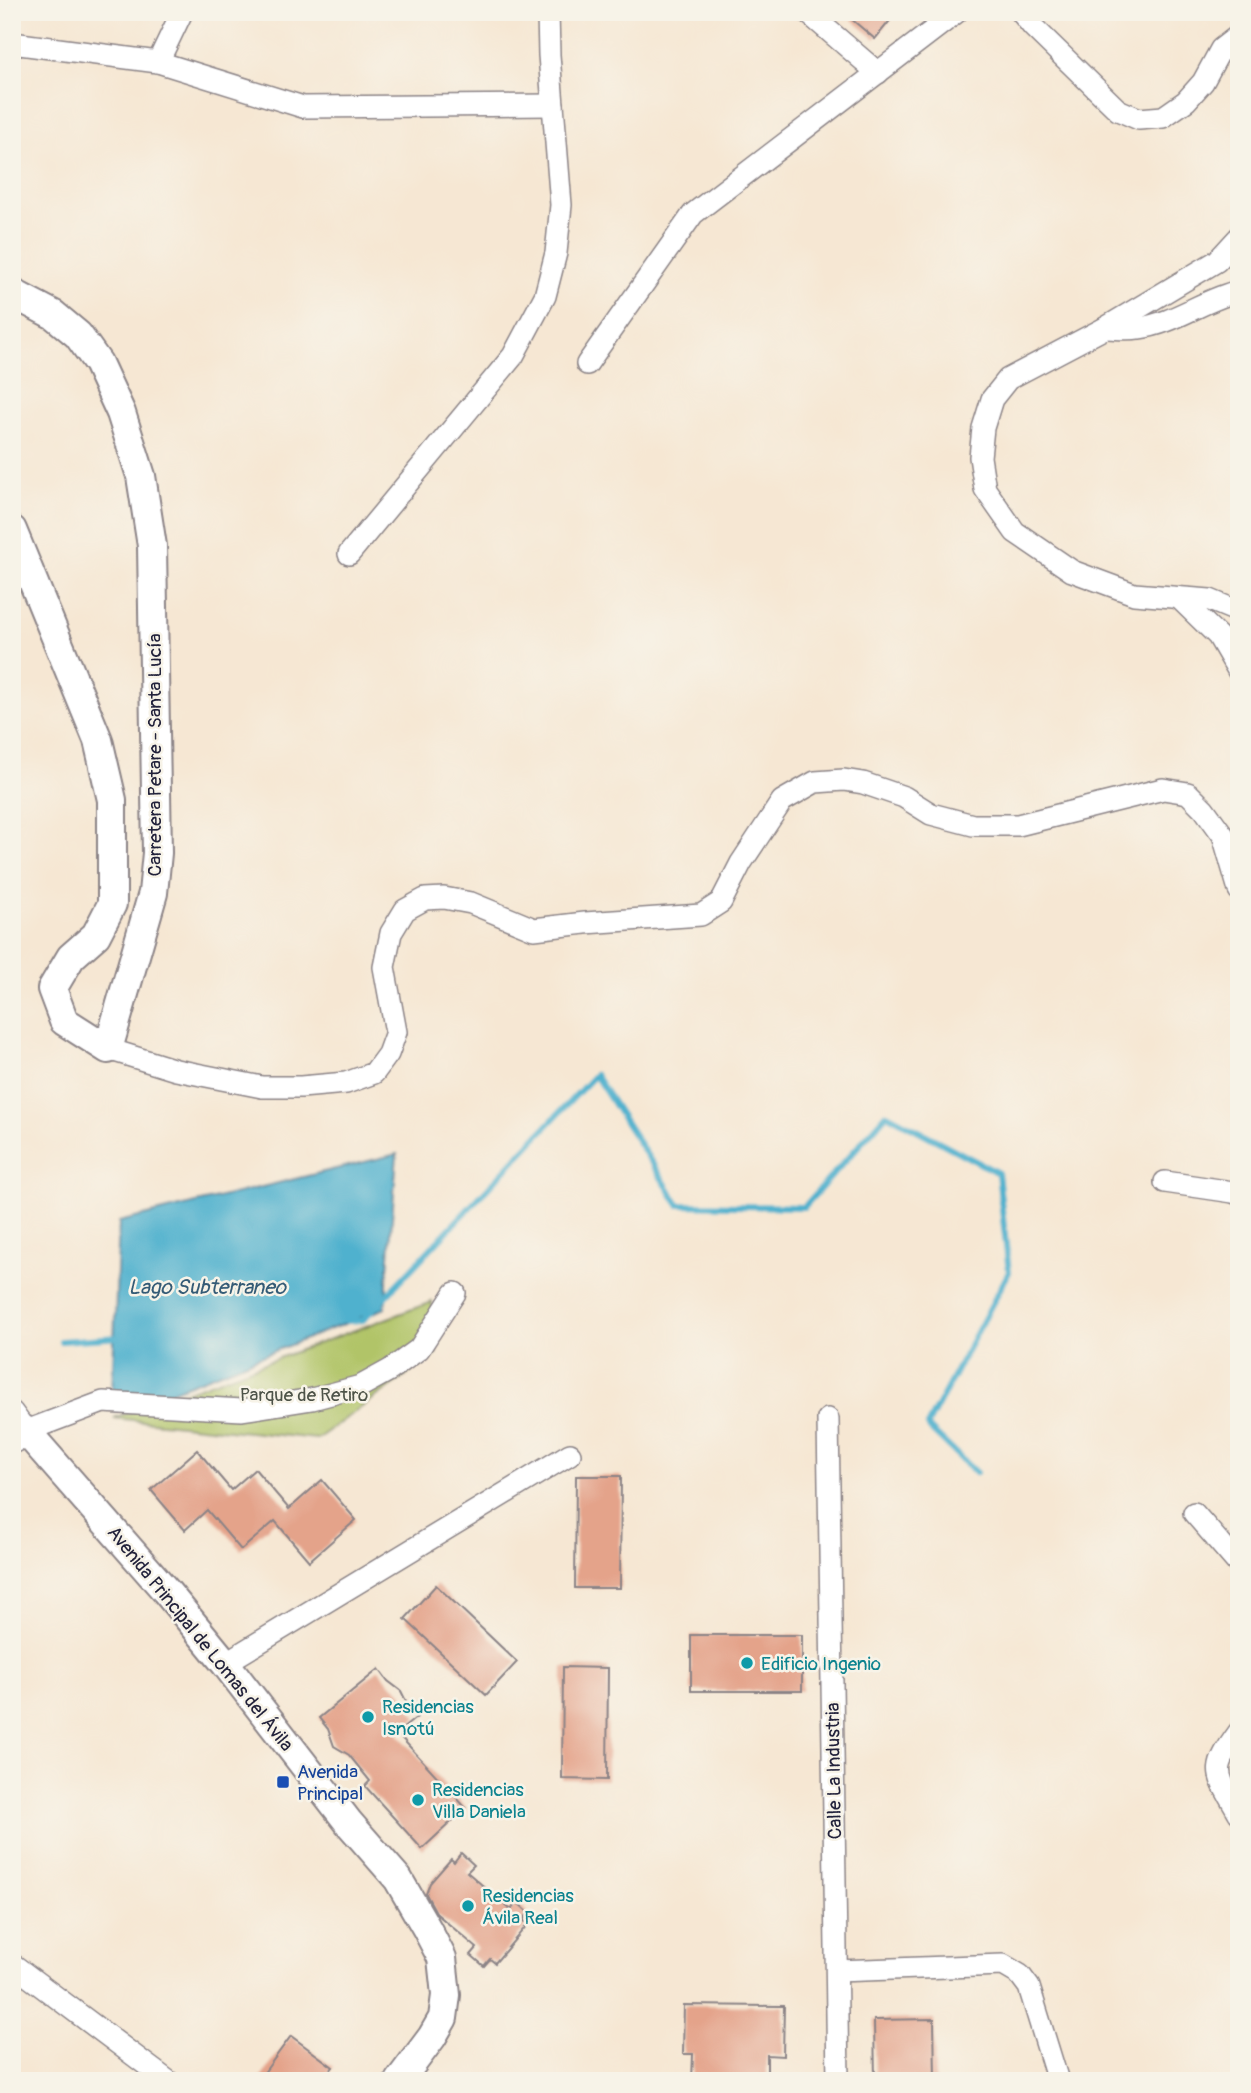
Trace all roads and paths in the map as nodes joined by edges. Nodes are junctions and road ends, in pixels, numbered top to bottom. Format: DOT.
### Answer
graph roads {
  1 [pos="181,12"];
  2 [pos="548,12"];
  3 [pos="807,12"];
  4 [pos="957,12"];
  5 [pos="1021,12"];
  6 [pos="1239,35"];
  7 [pos="12,43"];
  8 [pos="158,62"];
  9 [pos="878,73"];
  10 [pos="553,104"];
  11 [pos="1239,237"];
  12 [pos="1239,291"];
  13 [pos="12,293"];
  14 [pos="1105,328"];
  15 [pos="587,364"];
  16 [pos="12,530"];
  17 [pos="349,554"];
  18 [pos="1179,598"];
  19 [pos="1239,612"];
  20 [pos="1239,672"];
  21 [pos="1239,890"];
  22 [pos="108,1049"];
  23 [pos="1165,1182"];
  24 [pos="1239,1194"];
  25 [pos="455,1293"];
  26 [pos="828,1419"];
  27 [pos="17,1427"];
  28 [pos="570,1454"];
  29 [pos="1194,1513"];
  30 [pos="1239,1565"];
  31 [pos="225,1663"];
  32 [pos="1239,1732"];
  33 [pos="1239,1813"];
  34 [pos="12,1964"];
  35 [pos="837,1971"];
  36 [pos="168,2081"];
  37 [pos="399,2081"];
  38 [pos="838,2081"];
  39 [pos="1058,2081"];
  1 -- 8 [label="street"];
  2 -- 10 [label="street"];
  3 -- 9 [label="street"];
  4 -- 9 [label="street"];
  5 -- 6 [label="street"];
  7 -- 8 [label="street"];
  8 -- 10 [label="street"];
  9 -- 15 [label="street"];
  10 -- 17 [label="street"];
  11 -- 14 [label="street"];
  12 -- 14 [label="street"];
  13 -- 22 [label="street, Carretera Petare - Santa Lucía"];
  14 -- 18 [label="street"];
  16 -- 22 [label="street"];
  18 -- 19 [label="street"];
  18 -- 20 [label="street"];
  21 -- 22 [label="street"];
  23 -- 24 [label="street"];
  25 -- 27 [label="street"];
  26 -- 35 [label="street, Calle La Industria"];
  27 -- 31 [label="street, Avenida Principal de Lomas del Ávila"];
  28 -- 31 [label="street"];
  29 -- 30 [label="street"];
  31 -- 37 [label="street, Avenida Principal de Lomas del Ávila"];
  32 -- 33 [label="street"];
  34 -- 36 [label="street"];
  35 -- 38 [label="street, Calle La Industria"];
  35 -- 39 [label="street"];
}
